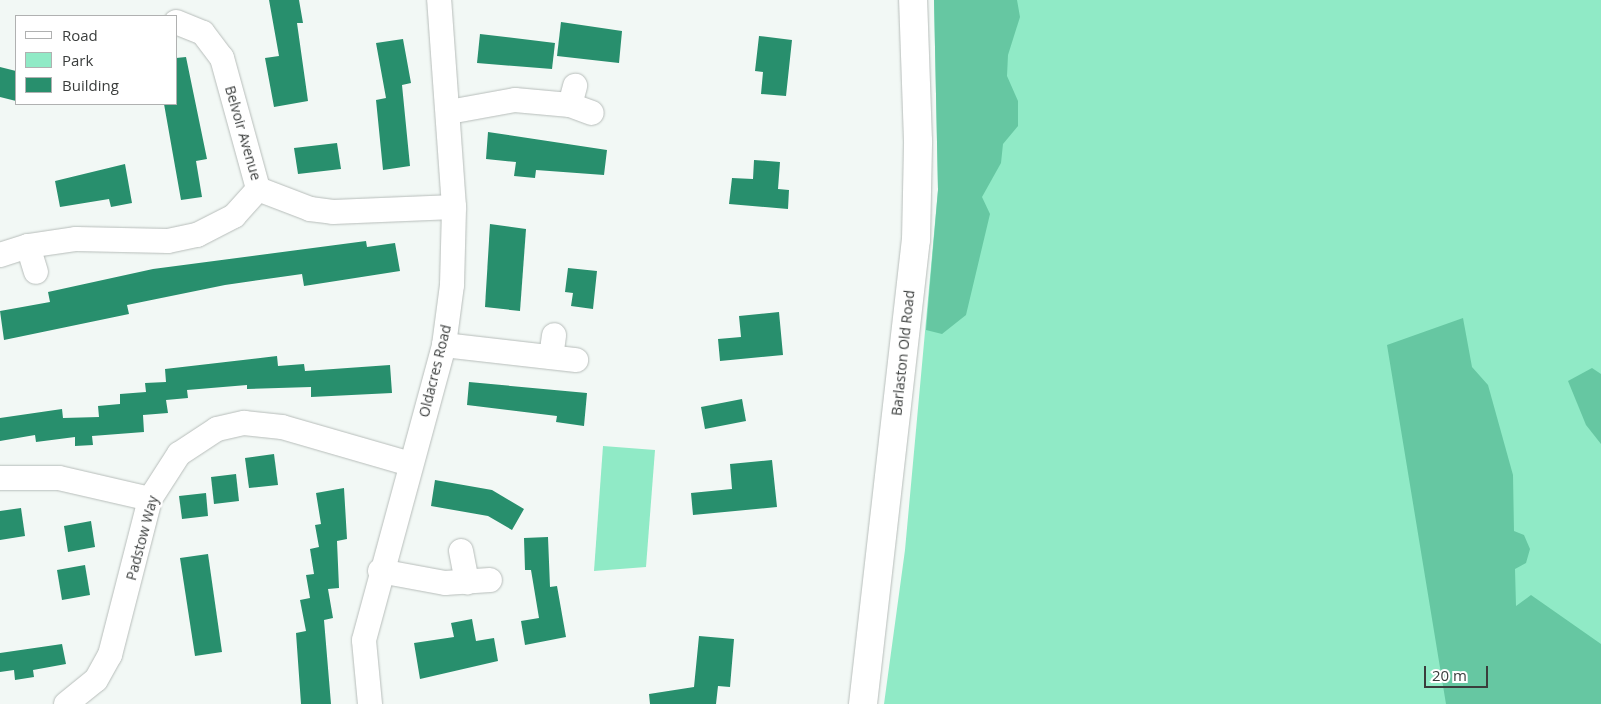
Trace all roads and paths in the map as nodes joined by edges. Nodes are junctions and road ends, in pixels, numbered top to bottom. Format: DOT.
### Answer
graph roads {
  1 [pos="439,0"];
  2 [pos="913,0"];
  3 [pos="178,23"];
  4 [pos="449,112"];
  5 [pos="592,113"];
  6 [pos="258,189"];
  7 [pos="454,207"];
  8 [pos="28,246"];
  9 [pos="0,255"];
  10 [pos="36,272"];
  11 [pos="444,344"];
  12 [pos="576,360"];
  13 [pos="410,464"];
  14 [pos="0,478"];
  15 [pos="150,499"];
  16 [pos="461,552"];
  17 [pos="380,571"];
  18 [pos="66,704"];
  19 [pos="370,704"];
  20 [pos="863,704"];
  1 -- 4 [label="street, Oldacres Road"];
  2 -- 20 [label="street, Barlaston Old Road"];
  3 -- 6 [label="street, Belvoir Avenue"];
  4 -- 5 [label="street"];
  4 -- 7 [label="street, Oldacres Road"];
  6 -- 7 [label="street, Belvoir Avenue"];
  6 -- 8 [label="street"];
  7 -- 11 [label="street, Oldacres Road"];
  8 -- 9 [label="street"];
  8 -- 10 [label="street"];
  11 -- 12 [label="street"];
  11 -- 13 [label="street, Oldacres Road"];
  13 -- 15 [label="street, Padstow Way"];
  13 -- 17 [label="street, Oldacres Road"];
  14 -- 15 [label="street"];
  15 -- 18 [label="street, Padstow Way"];
  16 -- 17 [label="street"];
  17 -- 19 [label="street, Oldacres Road"];
}
